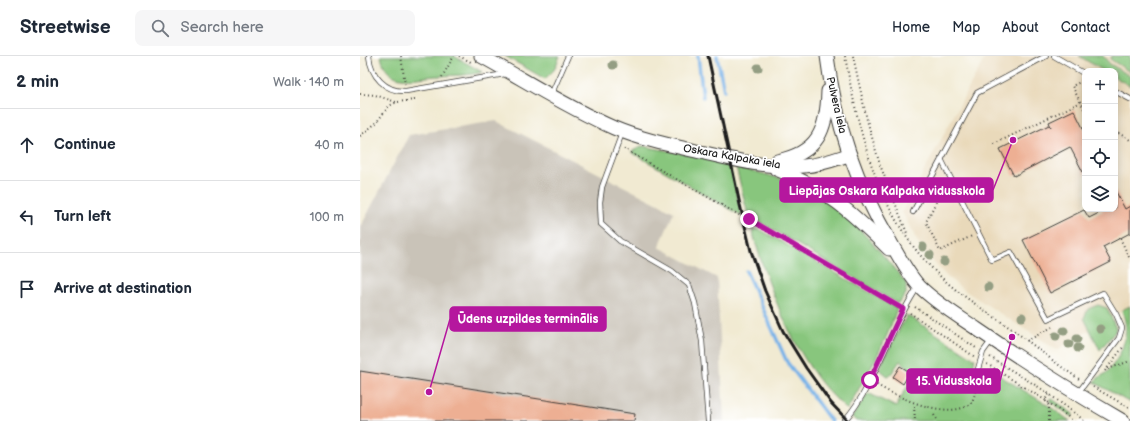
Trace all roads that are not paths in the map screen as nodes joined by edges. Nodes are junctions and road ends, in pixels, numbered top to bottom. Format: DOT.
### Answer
graph roads {
  1 [pos="369,56"];
  2 [pos="481,56"];
  3 [pos="568,56"];
  4 [pos="827,56"];
  5 [pos="1046,56"];
  6 [pos="1054,56"];
  7 [pos="1082,72"];
  8 [pos="829,73"];
  9 [pos="518,76"];
  10 [pos="1118,93"];
  11 [pos="551,95"];
  12 [pos="1130,99"];
  13 [pos="622,132"];
  14 [pos="848,155"];
  15 [pos="941,159"];
  16 [pos="763,164"];
  17 [pos="913,212"];
  18 [pos="902,262"];
  19 [pos="919,285"];
  20 [pos="992,339"];
  21 [pos="978,369"];
  22 [pos="1077,394"];
  23 [pos="708,421"];
  24 [pos="844,421"];
  25 [pos="1123,421"];
  1 -- 9 [label="lane"];
  2 -- 9 [label="street, Oskara Kalpaka iela"];
  3 -- 11 [label="lane"];
  4 -- 8 [label="street, Pulvera iela"];
  5 -- 15 [label="lane"];
  6 -- 7 [label="lane"];
  8 -- 14 [label="street, Pulvera iela"];
  8 -- 16 [label="street"];
  9 -- 11 [label="street, Oskara Kalpaka iela"];
  10 -- 12 [label="lane"];
  11 -- 13 [label="street, Oskara Kalpaka iela"];
  13 -- 16 [label="street, Oskara Kalpaka iela"];
  13 -- 23 [label="lane"];
  14 -- 16 [label="street, Oskara Kalpaka iela"];
  14 -- 18 [label="street"];
  15 -- 17 [label="lane"];
  15 -- 22 [label="lane"];
  16 -- 18 [label="street"];
  18 -- 19 [label="street"];
  19 -- 20 [label="street"];
  19 -- 24 [label="lane"];
  20 -- 21 [label="lane"];
  20 -- 22 [label="street"];
  22 -- 25 [label="street"];
}
